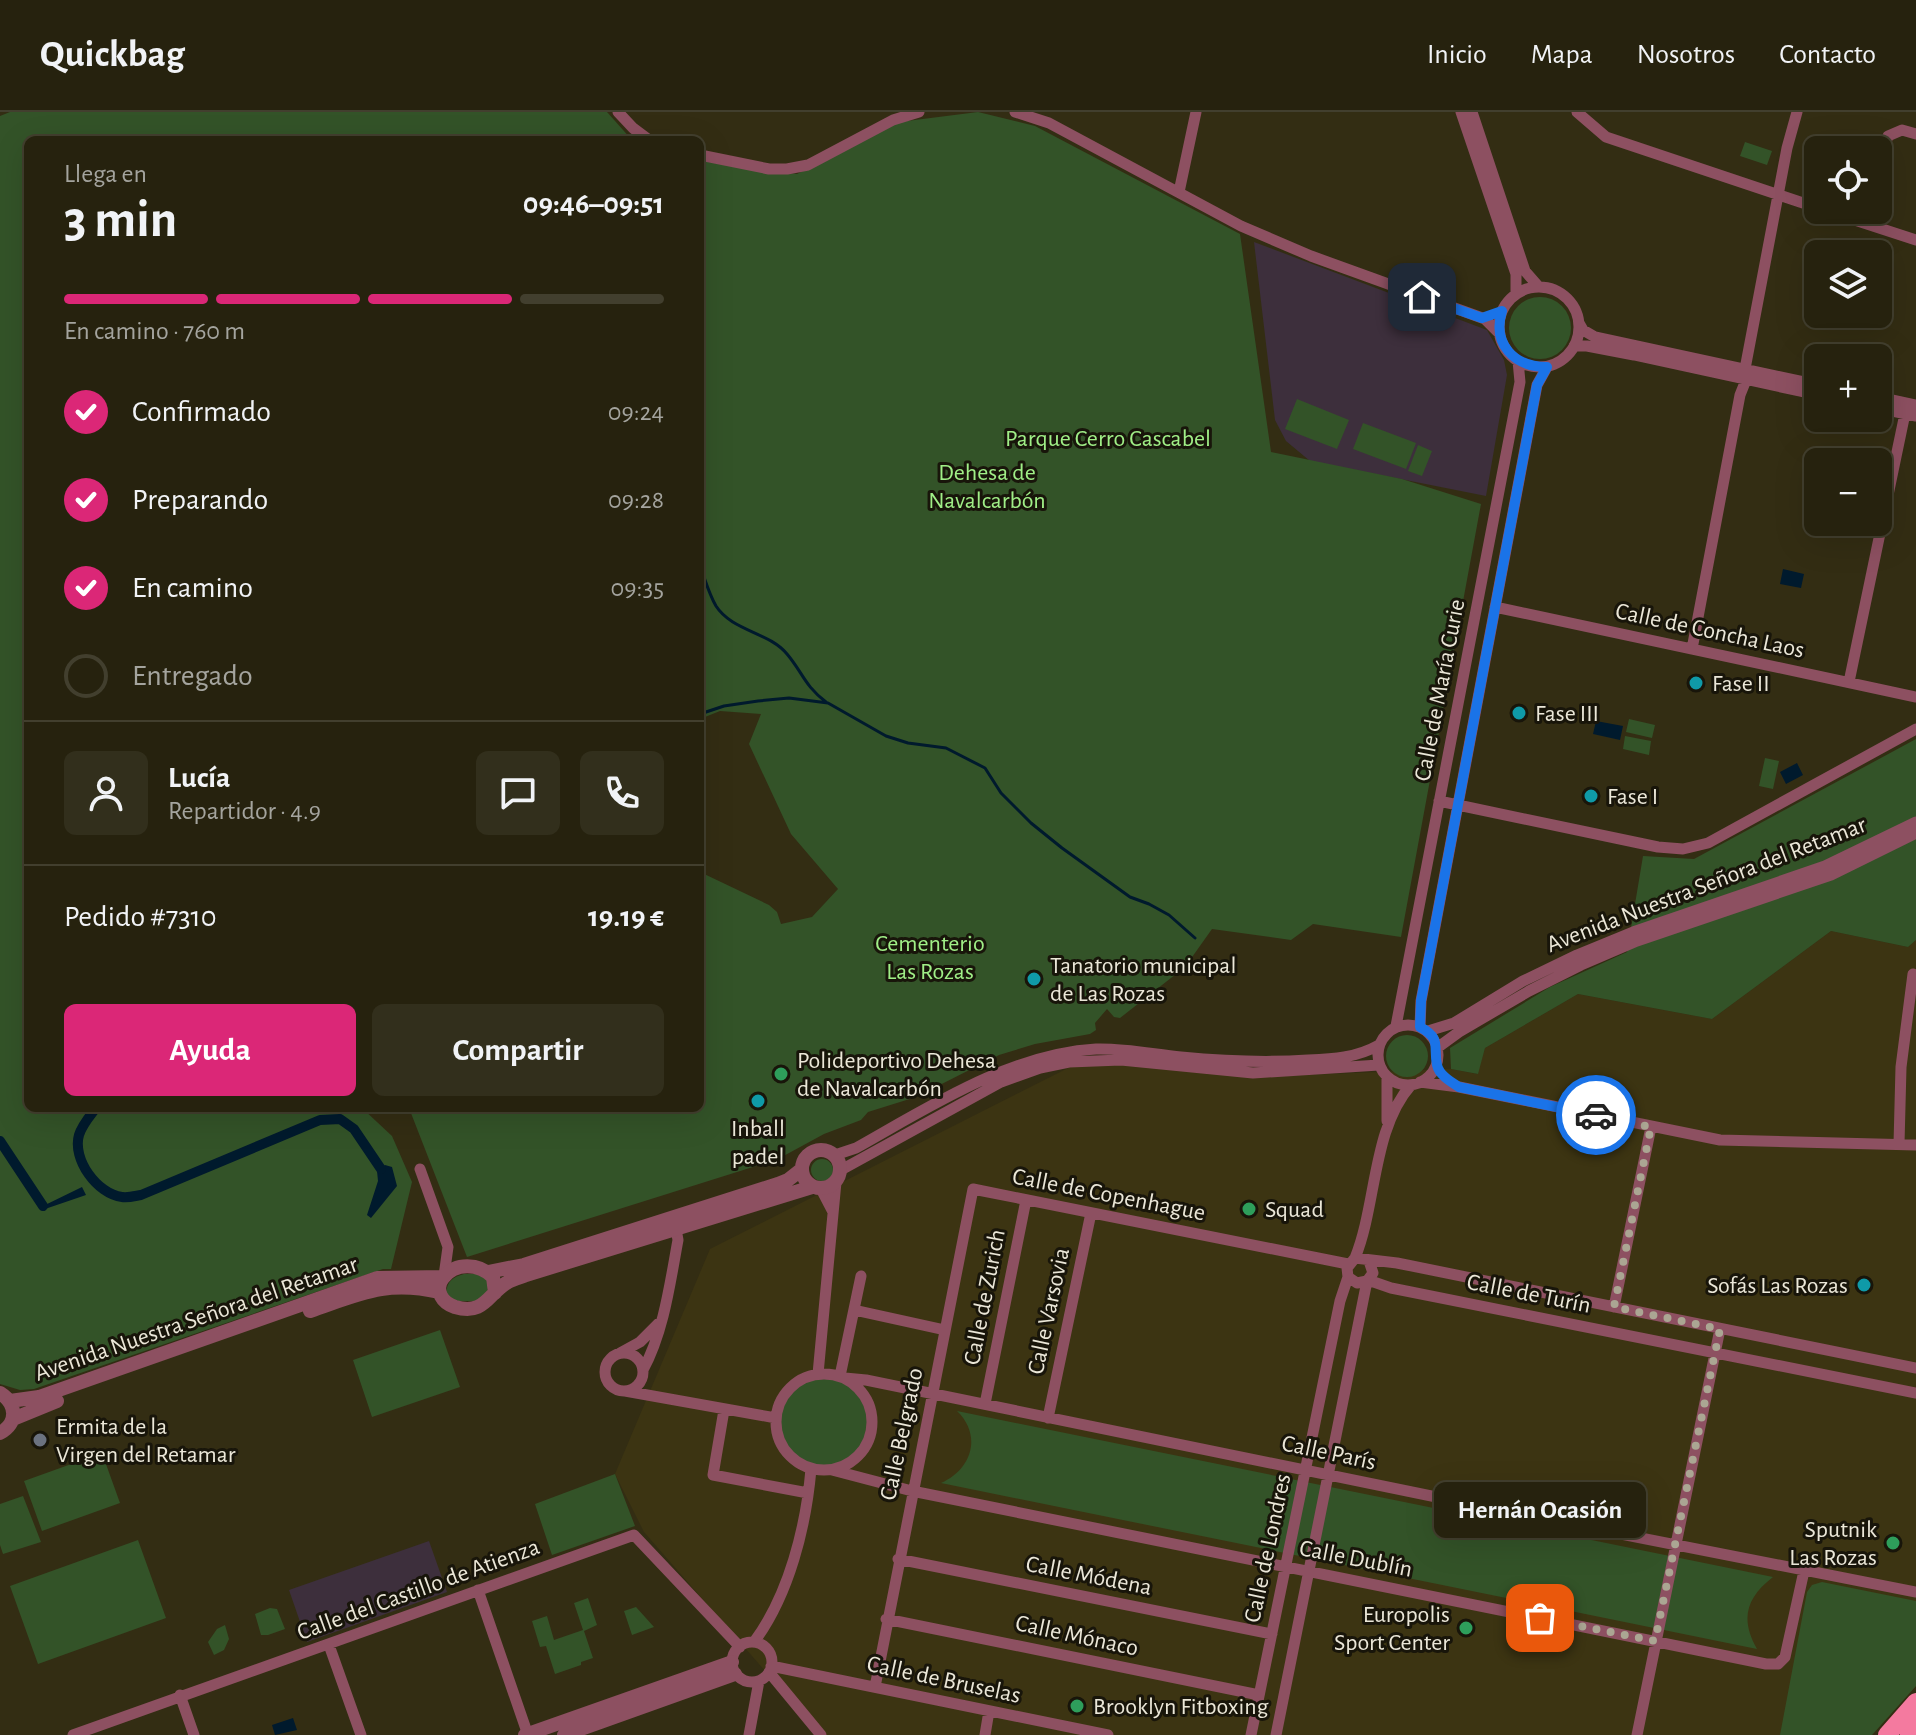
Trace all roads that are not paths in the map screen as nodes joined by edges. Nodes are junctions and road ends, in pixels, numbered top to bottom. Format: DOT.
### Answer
graph roads {
  1 [pos="618,112"];
  2 [pos="919,112"];
  3 [pos="1015,112"];
  4 [pos="1196,112"];
  5 [pos="1461,112"];
  6 [pos="1472,112"];
  7 [pos="1577,112"];
  8 [pos="1797,112"];
  9 [pos="1916,134"];
  10 [pos="644,136"];
  11 [pos="1888,136"];
  12 [pos="704,156"];
  13 [pos="1179,192"];
  14 [pos="1778,195"];
  15 [pos="1804,203"];
  16 [pos="1881,224"];
  17 [pos="1916,240"];
  18 [pos="1539,287"];
  19 [pos="1516,294"];
  20 [pos="1502,311"];
  21 [pos="1485,319"];
  22 [pos="1579,323"];
  23 [pos="1500,334"];
  24 [pos="1574,346"];
  25 [pos="1518,361"];
  26 [pos="1547,367"];
  27 [pos="1745,374"];
  28 [pos="1804,382"];
  29 [pos="1804,391"];
  30 [pos="1892,403"];
  31 [pos="1911,410"];
  32 [pos="1495,607"];
  33 [pos="1692,649"];
  34 [pos="1849,682"];
  35 [pos="1916,697"];
  36 [pos="1916,729"];
  37 [pos="1439,801"];
  38 [pos="1459,804"];
  39 [pos="1916,822"];
  40 [pos="1916,833"];
  41 [pos="1914,974"];
  42 [pos="1396,1026"];
  43 [pos="1424,1029"];
  44 [pos="1379,1045"];
  45 [pos="1437,1048"];
  46 [pos="1437,1064"];
  47 [pos="1379,1065"];
  48 [pos="1387,1077"];
  49 [pos="1415,1084"];
  50 [pos="1459,1087"];
  51 [pos="1387,1125"];
  52 [pos="1651,1127"];
  53 [pos="1899,1144"];
  54 [pos="1916,1145"];
  55 [pos="835,1155"];
  56 [pos="420,1169"];
  57 [pos="802,1169"];
  58 [pos="838,1176"];
  59 [pos="816,1188"];
  60 [pos="973,1189"];
  61 [pos="1026,1200"];
  62 [pos="833,1212"];
  63 [pos="1091,1213"];
  64 [pos="676,1229"];
  65 [pos="1365,1233"];
  66 [pos="448,1247"];
  67 [pos="1369,1260"];
  68 [pos="470,1266"];
  69 [pos="1350,1268"];
  70 [pos="488,1272"];
  71 [pos="861,1276"];
  72 [pos="444,1277"];
  73 [pos="1368,1281"];
  74 [pos="439,1292"];
  75 [pos="495,1293"];
  76 [pos="1614,1307"];
  77 [pos="854,1310"];
  78 [pos="660,1323"];
  79 [pos="1720,1329"];
  80 [pos="945,1330"];
  81 [pos="620,1353"];
  82 [pos="1715,1353"];
  83 [pos="1916,1368"];
  84 [pos="643,1371"];
  85 [pos="818,1374"];
  86 [pos="843,1377"];
  87 [pos="625,1391"];
  88 [pos="933,1393"];
  89 [pos="1916,1393"];
  90 [pos="5,1397"];
  91 [pos="663,1399"];
  92 [pos="985,1404"];
  93 [pos="724,1410"];
  94 [pos="776,1418"];
  95 [pos="1048,1418"];
  96 [pos="13,1419"];
  97 [pos="1,1436"];
  98 [pos="811,1469"];
  99 [pos="832,1470"];
  100 [pos="1306,1470"];
  101 [pos="1330,1475"];
  102 [pos="912,1491"];
  103 [pos="808,1493"];
  104 [pos="1675,1544"];
  105 [pos="898,1559"];
  106 [pos="1286,1567"];
  107 [pos="1804,1571"];
  108 [pos="1310,1572"];
  109 [pos="478,1590"];
  110 [pos="1916,1592"];
  111 [pos="886,1619"];
  112 [pos="1272,1634"];
  113 [pos="1655,1641"];
  114 [pos="754,1642"];
  115 [pos="329,1645"];
  116 [pos="740,1647"];
  117 [pos="734,1668"];
  118 [pos="770,1669"];
  119 [pos="759,1681"];
  120 [pos="875,1687"];
  121 [pos="180,1695"];
  122 [pos="1259,1695"];
  123 [pos="1916,1702"];
  124 [pos="989,1711"];
  125 [pos="1916,1724"];
  126 [pos="73,1735"];
  127 [pos="194,1735"];
  128 [pos="361,1735"];
  129 [pos="527,1735"];
  130 [pos="564,1735"];
  131 [pos="749,1735"];
  132 [pos="821,1735"];
  133 [pos="985,1735"];
  134 [pos="1108,1735"];
  135 [pos="1251,1735"];
  136 [pos="1276,1735"];
  137 [pos="1637,1735"];
  138 [pos="1887,1735"];
  139 [pos="1909,1735"];
  1 -- 10 [label="street"];
  2 -- 12 [label="street"];
  3 -- 13 [label="street"];
  4 -- 13 [label="street"];
  5 -- 19 [label="street"];
  6 -- 18 [label="street"];
  7 -- 14 [label="street"];
  8 -- 14 [label="street"];
  9 -- 11 [label="street"];
  13 -- 21 [label="street"];
  14 -- 15 [label="street"];
  14 -- 27 [label="street"];
  16 -- 17 [label="street"];
  18 -- 19 [label="street"];
  18 -- 22 [label="street"];
  19 -- 20 [label="street"];
  20 -- 21 [label="street"];
  20 -- 23 [label="street"];
  21 -- 23 [label="street"];
  22 -- 24 [label="street"];
  22 -- 27 [label="street"];
  23 -- 25 [label="street"];
  24 -- 26 [label="street"];
  24 -- 27 [label="street"];
  25 -- 26 [label="street"];
  25 -- 37 [label="street, Calle de María Curie"];
  26 -- 32 [label="street, Calle de María Curie"];
  27 -- 28 [label="street"];
  27 -- 29 [label="street"];
  27 -- 33 [label="street"];
  30 -- 31 [label="street"];
  31 -- 34 [label="street"];
  32 -- 33 [label="street, Calle de Concha Laos"];
  32 -- 38 [label="street, Calle de María Curie"];
  33 -- 34 [label="street, Calle de Concha Laos"];
  34 -- 35 [label="street, Calle de Concha Laos"];
  36 -- 38 [label="street"];
  37 -- 38 [label="street"];
  37 -- 42 [label="street, Calle de María Curie"];
  38 -- 43 [label="street, Calle de María Curie"];
  39 -- 43 [label="street, Avenida Nuestra Señora del Retamar"];
  40 -- 45 [label="street, Avenida Nuestra Señora del Retamar"];
  41 -- 53 [label="street"];
  42 -- 43 [label="street"];
  42 -- 44 [label="street"];
  43 -- 45 [label="street"];
  44 -- 47 [label="street"];
  44 -- 55 [label="street"];
  45 -- 46 [label="street"];
  46 -- 49 [label="street"];
  46 -- 50 [label="street"];
  47 -- 48 [label="street"];
  47 -- 58 [label="street"];
  48 -- 49 [label="street"];
  48 -- 51 [label="street"];
  49 -- 50 [label="street"];
  49 -- 51 [label="street"];
  50 -- 52 [label="street"];
  51 -- 65 [label="street"];
  52 -- 53 [label="street"];
  52 -- 76 [label="street"];
  53 -- 54 [label="street"];
  55 -- 57 [label="street"];
  55 -- 58 [label="street"];
  56 -- 66 [label="street"];
  57 -- 59 [label="street"];
  57 -- 70 [label="street"];
  58 -- 59 [label="street"];
  58 -- 62 [label="street"];
  59 -- 62 [label="street"];
  59 -- 64 [label="street"];
  60 -- 61 [label="street, Calle de Copenhague"];
  60 -- 80 [label="street, Calle Belgrado"];
  61 -- 63 [label="street, Calle de Copenhague"];
  61 -- 92 [label="street, Calle de Zurich"];
  62 -- 85 [label="street"];
  63 -- 69 [label="street, Calle de Copenhague"];
  63 -- 95 [label="street, Calle Varsovia"];
  64 -- 75 [label="street"];
  64 -- 78 [label="street"];
  65 -- 67 [label="street, Calle de Londres"];
  65 -- 69 [label="street, Calle de Londres"];
  66 -- 68 [label="street"];
  66 -- 72 [label="street"];
  67 -- 69 [label="street, Calle de Turín"];
  67 -- 73 [label="street, Calle de Londres"];
  67 -- 76 [label="street, Calle de Turín"];
  68 -- 70 [label="street"];
  68 -- 72 [label="street"];
  69 -- 73 [label="street, Calle de Turín"];
  69 -- 100 [label="street, Calle de Londres"];
  70 -- 75 [label="street"];
  71 -- 77 [label="street"];
  72 -- 74 [label="street"];
  72 -- 90 [label="street, Avenida Nuestra Señora del Retamar"];
  73 -- 82 [label="street, Calle de Turín"];
  73 -- 101 [label="street, Calle de Londres"];
  74 -- 75 [label="street"];
  74 -- 96 [label="street, Avenida Nuestra Señora del Retamar"];
  76 -- 79 [label="street, Calle de Turín"];
  77 -- 80 [label="street"];
  77 -- 86 [label="street"];
  78 -- 81 [label="street"];
  78 -- 84 [label="street"];
  79 -- 82 [label="street"];
  79 -- 83 [label="street, Calle de Turín"];
  80 -- 88 [label="street, Calle Belgrado"];
  81 -- 84 [label="street"];
  81 -- 87 [label="street"];
  82 -- 89 [label="street, Calle de Turín"];
  82 -- 104 [label="street"];
  84 -- 87 [label="street"];
  84 -- 91 [label="street"];
  85 -- 86 [label="street"];
  85 -- 94 [label="street"];
  86 -- 88 [label="street, Calle París"];
  86 -- 99 [label="street"];
  87 -- 91 [label="street"];
  88 -- 92 [label="street, Calle París"];
  88 -- 102 [label="street, Calle Belgrado"];
  90 -- 96 [label="street"];
  91 -- 93 [label="street"];
  92 -- 95 [label="street, Calle París"];
  93 -- 94 [label="street"];
  93 -- 103 [label="street"];
  94 -- 98 [label="street"];
  95 -- 100 [label="street, Calle París"];
  96 -- 97 [label="street"];
  98 -- 99 [label="street"];
  98 -- 103 [label="street"];
  99 -- 102 [label="street, Calle Dublín"];
  100 -- 101 [label="street, Calle París"];
  100 -- 106 [label="street, Calle de Londres"];
  101 -- 104 [label="street, Calle París"];
  101 -- 108 [label="street, Calle de Londres"];
  102 -- 105 [label="street, Calle Belgrado"];
  102 -- 106 [label="street, Calle Dublín"];
  103 -- 114 [label="street"];
  104 -- 107 [label="street, Calle París"];
  104 -- 113 [label="street"];
  105 -- 111 [label="street, Calle Belgrado"];
  105 -- 112 [label="street, Calle Módena"];
  106 -- 108 [label="street, Calle Dublín"];
  106 -- 112 [label="street, Calle de Londres"];
  107 -- 110 [label="street, Calle París"];
  107 -- 113 [label="street, Calle Dublín"];
  108 -- 113 [label="street, Calle Dublín"];
  108 -- 136 [label="street, Calle de Londres"];
  109 -- 115 [label="street, Calle del Castillo de Atienza"];
  109 -- 116 [label="street, Calle del Castillo de Atienza"];
  109 -- 129 [label="street"];
  111 -- 120 [label="street, Calle Belgrado"];
  111 -- 122 [label="street, Calle Mónaco"];
  112 -- 122 [label="street, Calle de Londres"];
  113 -- 137 [label="street"];
  114 -- 116 [label="street"];
  114 -- 118 [label="street"];
  115 -- 121 [label="street, Calle del Castillo de Atienza"];
  115 -- 128 [label="street"];
  116 -- 117 [label="street"];
  117 -- 119 [label="street"];
  117 -- 129 [label="street"];
  117 -- 130 [label="street"];
  118 -- 119 [label="street"];
  118 -- 120 [label="street, Calle de Bruselas"];
  118 -- 132 [label="street"];
  119 -- 131 [label="street"];
  120 -- 124 [label="street, Calle de Bruselas"];
  121 -- 126 [label="street, Calle del Castillo de Atienza"];
  121 -- 127 [label="street"];
  122 -- 135 [label="street, Calle de Londres"];
  123 -- 138 [label="highway"];
  124 -- 133 [label="street"];
  124 -- 134 [label="street, Calle de Bruselas"];
  125 -- 139 [label="highway"];
}
